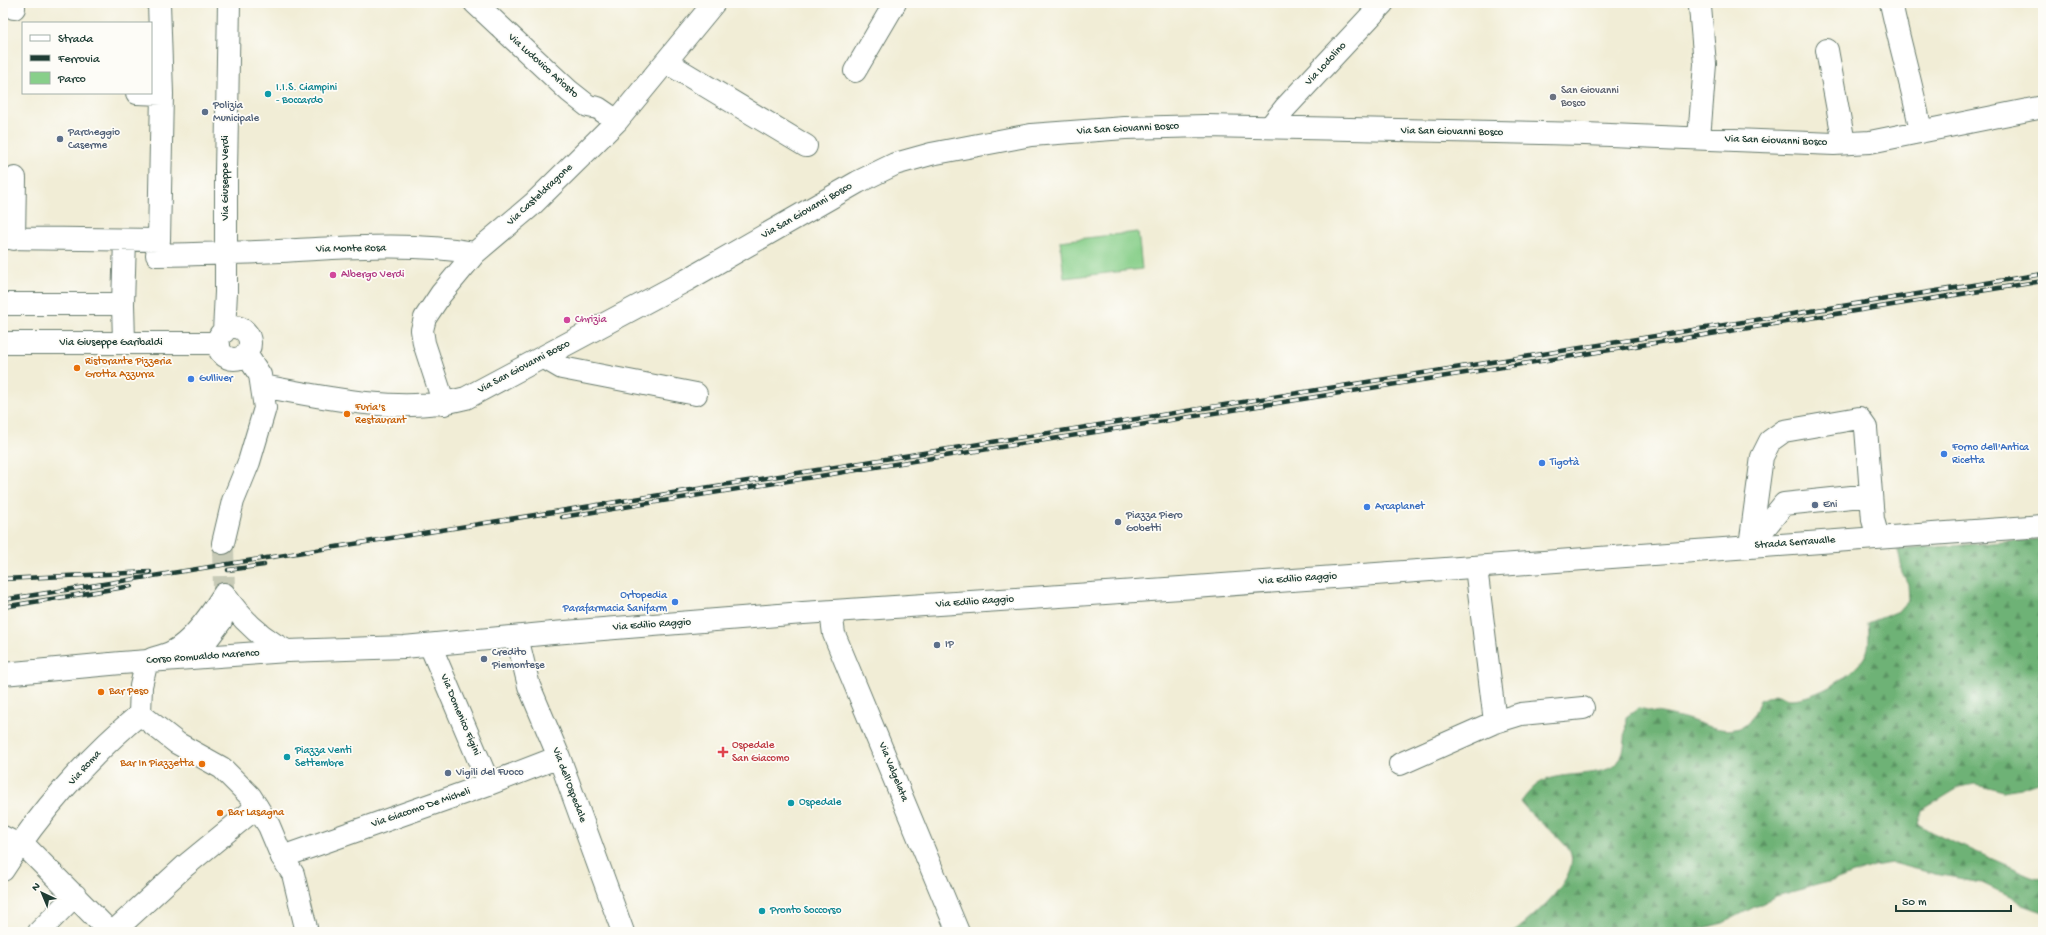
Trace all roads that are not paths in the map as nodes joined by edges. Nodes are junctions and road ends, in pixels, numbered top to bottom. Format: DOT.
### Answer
graph roads {
  1 [pos="159,3"];
  2 [pos="229,3"];
  3 [pos="475,3"];
  4 [pos="714,3"];
  5 [pos="895,3"];
  6 [pos="1891,3"];
  7 [pos="1381,4"];
  8 [pos="1700,7"];
  9 [pos="1827,50"];
  10 [pos="666,62"];
  11 [pos="855,71"];
  12 [pos="152,94"];
  13 [pos="162,94"];
  14 [pos="2043,107"];
  15 [pos="616,121"];
  16 [pos="1270,127"];
  17 [pos="1921,132"];
  18 [pos="1699,138"];
  19 [pos="1844,143"];
  20 [pos="806,146"];
  21 [pos="14,178"];
  22 [pos="9,238"];
  23 [pos="125,240"];
  24 [pos="159,240"];
  25 [pos="475,252"];
  26 [pos="226,254"];
  27 [pos="3,304"];
  28 [pos="123,304"];
  29 [pos="227,335"];
  30 [pos="124,342"];
  31 [pos="3,343"];
  32 [pos="542,357"];
  33 [pos="269,388"];
  34 [pos="696,394"];
  35 [pos="444,404"];
  36 [pos="1871,495"];
  37 [pos="2043,526"];
  38 [pos="1878,537"];
  39 [pos="223,543"];
  40 [pos="1750,546"];
  41 [pos="1546,561"];
  42 [pos="1476,567"];
  43 [pos="224,594"];
  44 [pos="831,612"];
  45 [pos="517,637"];
  46 [pos="430,645"];
  47 [pos="404,647"];
  48 [pos="287,650"];
  49 [pos="190,658"];
  50 [pos="147,661"];
  51 [pos="3,674"];
  52 [pos="1583,708"];
  53 [pos="140,714"];
  54 [pos="1495,722"];
  55 [pos="559,757"];
  56 [pos="1400,764"];
  57 [pos="489,784"];
  58 [pos="257,807"];
  59 [pos="14,841"];
  60 [pos="282,857"];
  61 [pos="3,870"];
  62 [pos="75,895"];
  63 [pos="39,932"];
  64 [pos="112,932"];
  65 [pos="307,932"];
  66 [pos="624,932"];
  67 [pos="958,932"];
  1 -- 13 [label="street"];
  2 -- 26 [label="street, Via Giuseppe Verdi"];
  3 -- 15 [label="street, Via Ludovico Ariosto"];
  4 -- 10 [label="street, Via Casteldragone"];
  5 -- 11 [label="street"];
  6 -- 17 [label="street"];
  7 -- 16 [label="street, Via Lodolino"];
  8 -- 18 [label="street"];
  9 -- 19 [label="street"];
  10 -- 15 [label="street, Via Casteldragone"];
  10 -- 20 [label="street"];
  12 -- 13 [label="street"];
  13 -- 24 [label="street"];
  14 -- 17 [label="street, Via San Giovanni Bosco"];
  15 -- 25 [label="street, Via Casteldragone"];
  16 -- 18 [label="street, Via San Giovanni Bosco"];
  16 -- 32 [label="street, Via San Giovanni Bosco"];
  17 -- 19 [label="street, Via San Giovanni Bosco"];
  18 -- 19 [label="street, Via San Giovanni Bosco"];
  21 -- 22 [label="street"];
  22 -- 23 [label="street"];
  23 -- 24 [label="street"];
  23 -- 28 [label="street"];
  24 -- 26 [label="street, Via Monte Rosa"];
  25 -- 26 [label="street, Via Monte Rosa"];
  25 -- 35 [label="street, Via Casteldragone"];
  26 -- 29 [label="street, Via Giuseppe Verdi"];
  27 -- 28 [label="street"];
  28 -- 30 [label="street"];
  29 -- 30 [label="street, Via Giuseppe Garibaldi"];
  29 -- 33 [label="street"];
  30 -- 31 [label="street, Via Giuseppe Garibaldi"];
  32 -- 34 [label="street"];
  32 -- 35 [label="street, Via San Giovanni Bosco"];
  33 -- 35 [label="street, Via San Giovanni Bosco"];
  33 -- 39 [label="street"];
  36 -- 38 [label="street"];
  36 -- 40 [label="street"];
  36 -- 40 [label="street"];
  37 -- 38 [label="street, Strada Serravalle"];
  38 -- 40 [label="street, Strada Serravalle"];
  40 -- 41 [label="street, Strada Serravalle"];
  41 -- 42 [label="street, Via Edilio Raggio"];
  42 -- 44 [label="street, Via Edilio Raggio"];
  42 -- 54 [label="street"];
  43 -- 48 [label="street"];
  43 -- 49 [label="street"];
  43 -- 50 [label="street"];
  44 -- 45 [label="street, Via Edilio Raggio"];
  44 -- 67 [label="street, Via Valgelata"];
  45 -- 46 [label="street, Via Edilio Raggio"];
  45 -- 55 [label="street, Via dell'Ospedale"];
  46 -- 47 [label="street, Via Edilio Raggio"];
  46 -- 57 [label="street, Via Domenico Figini"];
  47 -- 48 [label="street, Corso Romualdo Marenco"];
  48 -- 49 [label="street, Corso Romualdo Marenco"];
  49 -- 50 [label="street, Corso Romualdo Marenco"];
  50 -- 51 [label="street, Corso Romualdo Marenco"];
  50 -- 53 [label="street"];
  52 -- 54 [label="street"];
  53 -- 58 [label="street"];
  53 -- 59 [label="street, Via Roma"];
  54 -- 56 [label="street"];
  55 -- 57 [label="street, Via Giacomo De Micheli"];
  55 -- 66 [label="street, Via dell'Ospedale"];
  57 -- 60 [label="street, Via Giacomo De Micheli"];
  58 -- 60 [label="street"];
  58 -- 64 [label="street"];
  59 -- 61 [label="street, Via Roma"];
  59 -- 62 [label="street"];
  60 -- 65 [label="street"];
  62 -- 63 [label="street"];
  62 -- 64 [label="street"];
}
